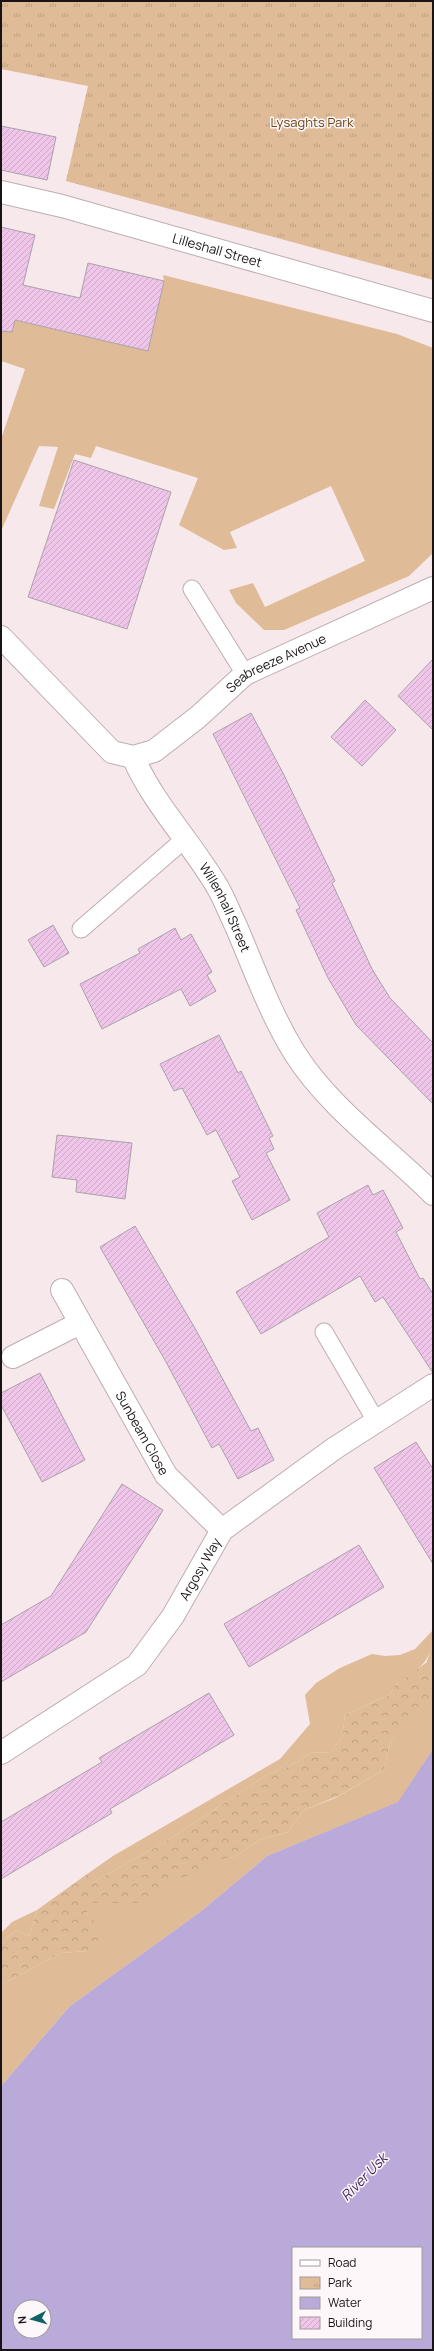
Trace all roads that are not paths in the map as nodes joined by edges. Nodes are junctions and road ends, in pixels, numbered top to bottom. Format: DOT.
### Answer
graph roads {
  1 [pos="1,192"];
  2 [pos="433,311"];
  3 [pos="433,588"];
  4 [pos="192,589"];
  5 [pos="1,636"];
  6 [pos="245,674"];
  7 [pos="133,757"];
  8 [pos="186,838"];
  9 [pos="81,929"];
  10 [pos="433,1194"];
  11 [pos="62,1290"];
  12 [pos="80,1323"];
  13 [pos="324,1332"];
  14 [pos="13,1357"];
  15 [pos="432,1387"];
  16 [pos="376,1421"];
  17 [pos="222,1530"];
  18 [pos="1,1751"];
  1 -- 2 [label="street, Lilleshall Street"];
  3 -- 6 [label="street, Seabreeze Avenue"];
  4 -- 6 [label="lane"];
  5 -- 7 [label="street"];
  6 -- 7 [label="street, Seabreeze Avenue"];
  7 -- 8 [label="street, Willenhall Street"];
  8 -- 9 [label="lane"];
  8 -- 10 [label="street, Willenhall Street"];
  11 -- 12 [label="street, Sunbeam Close"];
  12 -- 14 [label="street"];
  12 -- 17 [label="street, Sunbeam Close"];
  13 -- 16 [label="lane"];
  15 -- 16 [label="street, Argosy Way"];
  16 -- 17 [label="street, Argosy Way"];
  17 -- 18 [label="street, Argosy Way"];
}
